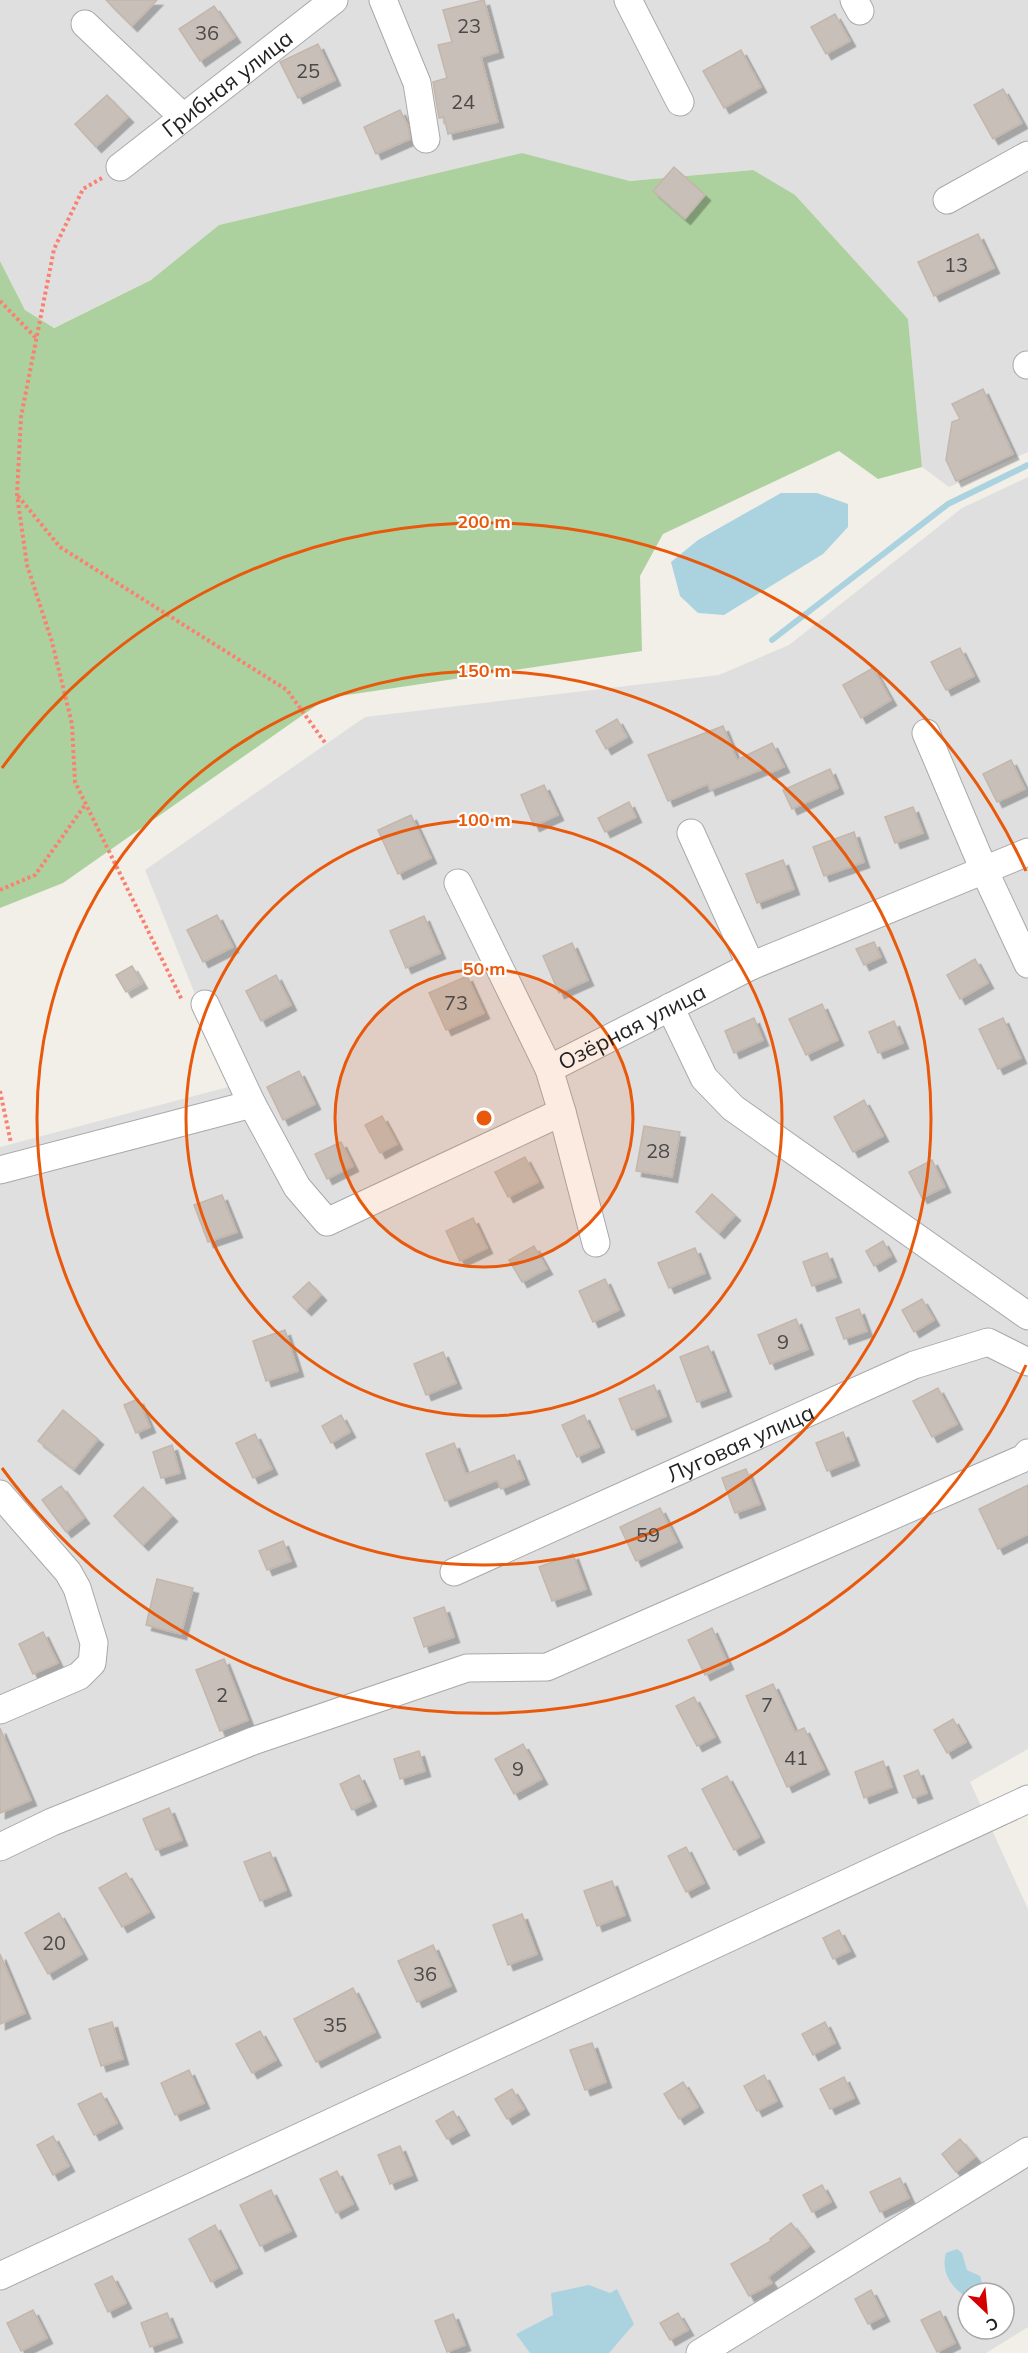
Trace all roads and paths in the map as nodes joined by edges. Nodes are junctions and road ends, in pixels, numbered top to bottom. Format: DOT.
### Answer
graph roads {
  1 [pos="334,0"];
  2 [pos="383,0"];
  3 [pos="628,0"];
  4 [pos="85,24"];
  5 [pos="680,102"];
  6 [pos="183,117"];
  7 [pos="426,139"];
  8 [pos="1028,154"];
  9 [pos="120,167"];
  10 [pos="947,200"];
  11 [pos="0,301"];
  12 [pos="37,340"];
  13 [pos="17,495"];
  14 [pos="926,733"];
  15 [pos="326,744"];
  16 [pos="85,804"];
  17 [pos="691,833"];
  18 [pos="1028,852"];
  19 [pos="984,870"];
  20 [pos="458,883"];
  21 [pos="0,890"];
  22 [pos="1028,964"];
  23 [pos="751,966"];
  24 [pos="195,1005"];
  25 [pos="670,1007"];
  26 [pos="549,1069"];
  27 [pos="0,1091"];
  28 [pos="252,1104"];
  29 [pos="562,1112"];
  30 [pos="8,1168"];
  31 [pos="596,1243"];
  32 [pos="1028,1316"];
  33 [pos="1028,1362"];
  34 [pos="1028,1453"];
  35 [pos="0,1494"];
  36 [pos="454,1572"];
  37 [pos="0,1710"];
  38 [pos="1026,1807"];
  39 [pos="0,1847"];
  40 [pos="1028,2151"];
  41 [pos="0,2276"];
  42 [pos="700,2353"];
  1 -- 6 [label="street, Грибная улица"];
  2 -- 7 [label="street"];
  3 -- 5 [label="street"];
  4 -- 6 [label="street"];
  6 -- 9 [label="street, Грибная улица"];
  8 -- 10 [label="street"];
  9 -- 12 [label="path"];
  11 -- 12 [label="path"];
  12 -- 13 [label="path"];
  13 -- 15 [label="path"];
  13 -- 16 [label="path"];
  14 -- 19 [label="street"];
  16 -- 21 [label="path"];
  16 -- 24 [label="path"];
  17 -- 23 [label="street"];
  18 -- 19 [label="street, Озёрная улица"];
  19 -- 22 [label="street"];
  19 -- 23 [label="street, Озёрная улица"];
  20 -- 26 [label="street"];
  23 -- 25 [label="street, Озёрная улица"];
  24 -- 28 [label="street"];
  25 -- 26 [label="street, Озёрная улица"];
  25 -- 32 [label="street"];
  26 -- 29 [label="street, Озёрная улица"];
  27 -- 30 [label="path"];
  28 -- 29 [label="street"];
  28 -- 30 [label="street"];
  29 -- 31 [label="street, Озёрная улица"];
  33 -- 36 [label="street, Луговая улица"];
  34 -- 39 [label="street"];
  35 -- 37 [label="street"];
  38 -- 41 [label="street"];
  40 -- 42 [label="street"];
}
